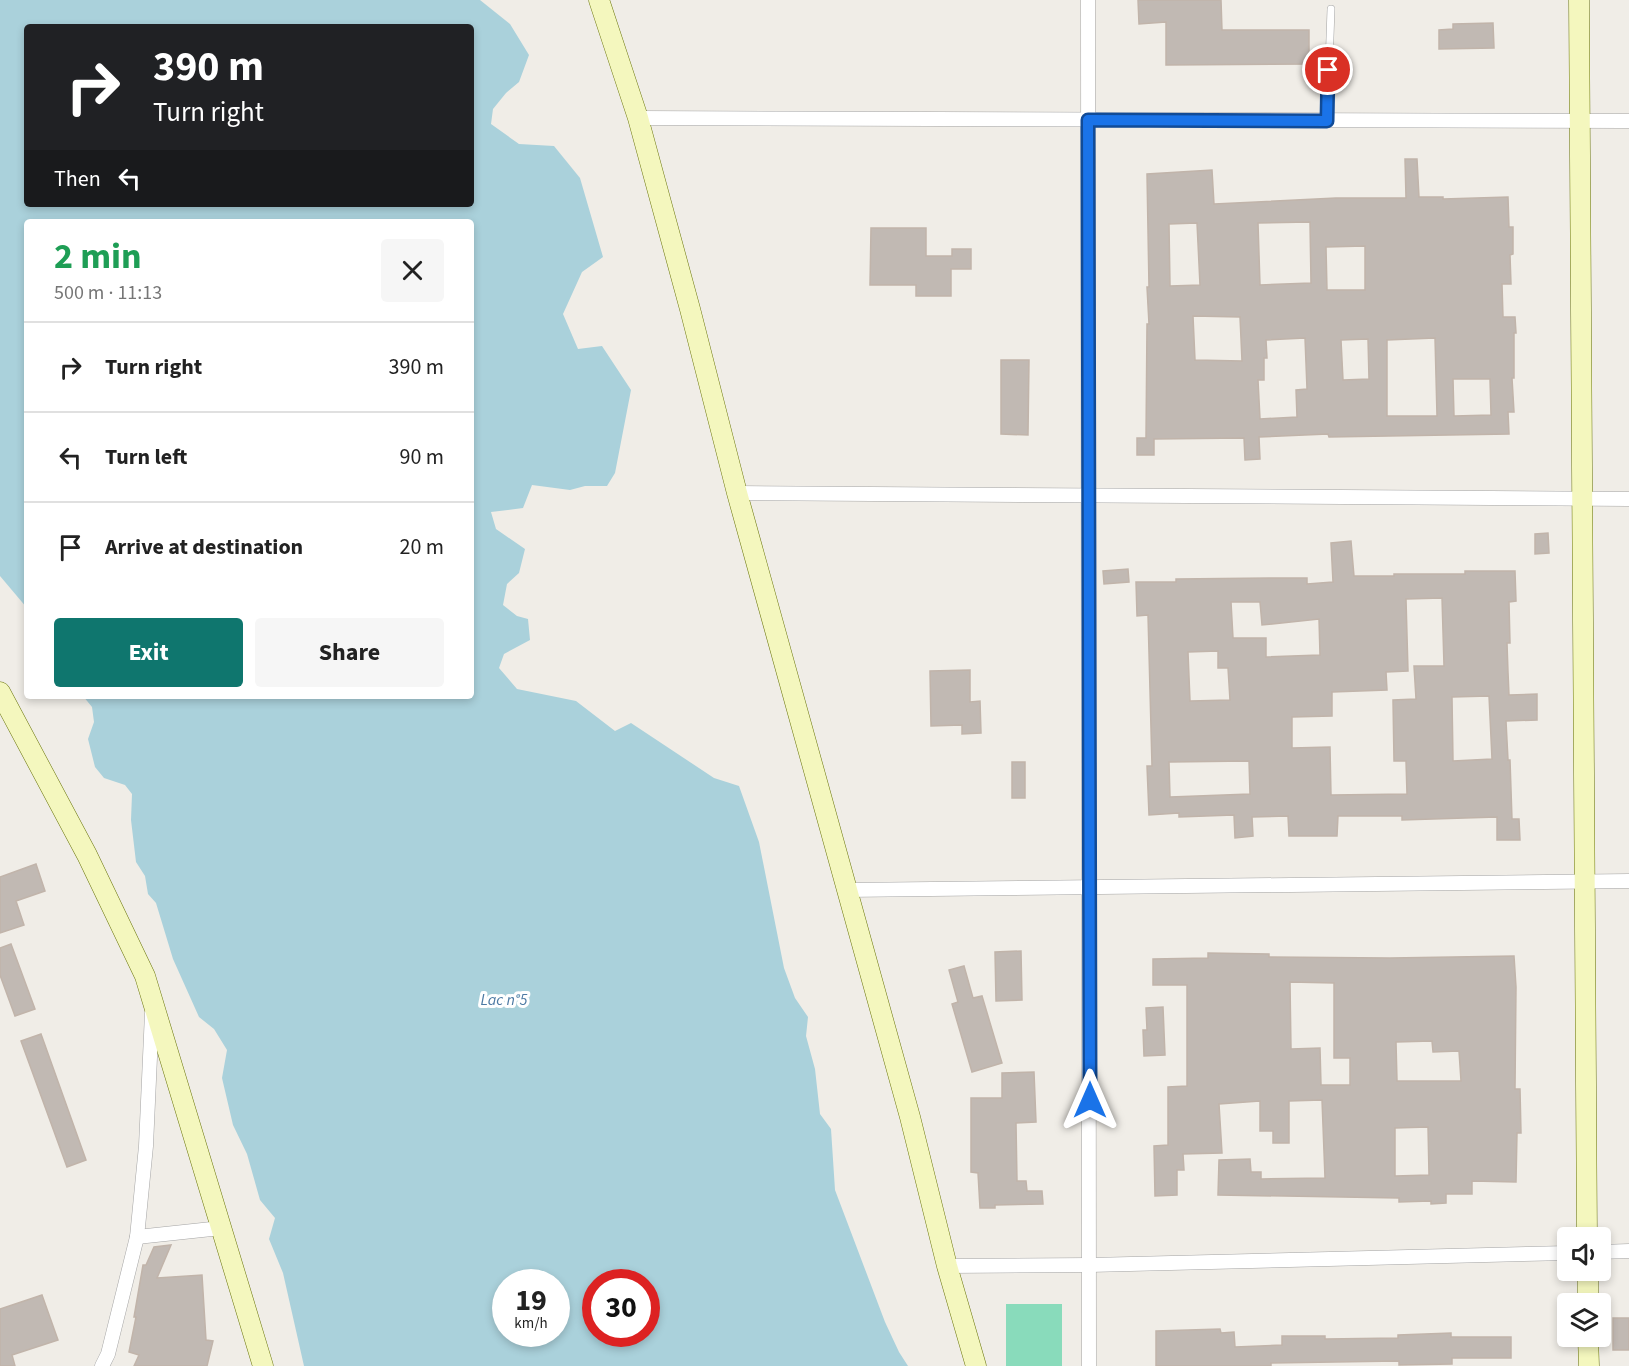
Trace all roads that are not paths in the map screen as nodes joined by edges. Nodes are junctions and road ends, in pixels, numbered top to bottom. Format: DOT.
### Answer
graph roads {
  1 [pos="599,0"];
  2 [pos="1088,0"];
  3 [pos="1579,0"];
  4 [pos="1331,9"];
  5 [pos="638,118"];
  6 [pos="1088,120"];
  7 [pos="1327,121"];
  8 [pos="1629,121"];
  9 [pos="1580,122"];
  10 [pos="737,493"];
  11 [pos="1088,496"];
  12 [pos="1583,499"];
  13 [pos="1629,499"];
  14 [pos="0,692"];
  15 [pos="1629,881"];
  16 [pos="1585,882"];
  17 [pos="1089,888"];
  18 [pos="846,890"];
  19 [pos="152,996"];
  20 [pos="1587,1227"];
  21 [pos="221,1228"];
  22 [pos="137,1237"];
  23 [pos="1629,1251"];
  24 [pos="1611,1252"];
  25 [pos="1557,1253"];
  26 [pos="1090,1265"];
  27 [pos="947,1266"];
  28 [pos="1588,1347"];
  29 [pos="102,1366"];
  30 [pos="263,1366"];
  31 [pos="976,1366"];
  32 [pos="1089,1366"];
  33 [pos="1588,1366"];
  1 -- 5 [label="street"];
  2 -- 6 [label="street"];
  3 -- 9 [label="street"];
  4 -- 7 [label="lane"];
  5 -- 6 [label="street"];
  5 -- 10 [label="street"];
  6 -- 7 [label="street"];
  6 -- 11 [label="street"];
  7 -- 9 [label="street"];
  8 -- 9 [label="street"];
  9 -- 12 [label="street"];
  10 -- 11 [label="street"];
  10 -- 18 [label="street"];
  11 -- 12 [label="street"];
  11 -- 17 [label="street"];
  12 -- 13 [label="street"];
  12 -- 16 [label="street"];
  14 -- 19 [label="street"];
  15 -- 16 [label="street"];
  16 -- 17 [label="street"];
  16 -- 20 [label="street"];
  17 -- 18 [label="street"];
  17 -- 26 [label="street"];
  18 -- 27 [label="street"];
  19 -- 21 [label="street"];
  19 -- 22 [label="street"];
  21 -- 22 [label="street"];
  21 -- 30 [label="street"];
  22 -- 29 [label="street"];
  23 -- 24 [label="street"];
  25 -- 26 [label="street"];
  26 -- 27 [label="street"];
  26 -- 32 [label="street"];
  27 -- 31 [label="street"];
  28 -- 33 [label="street"];
}
